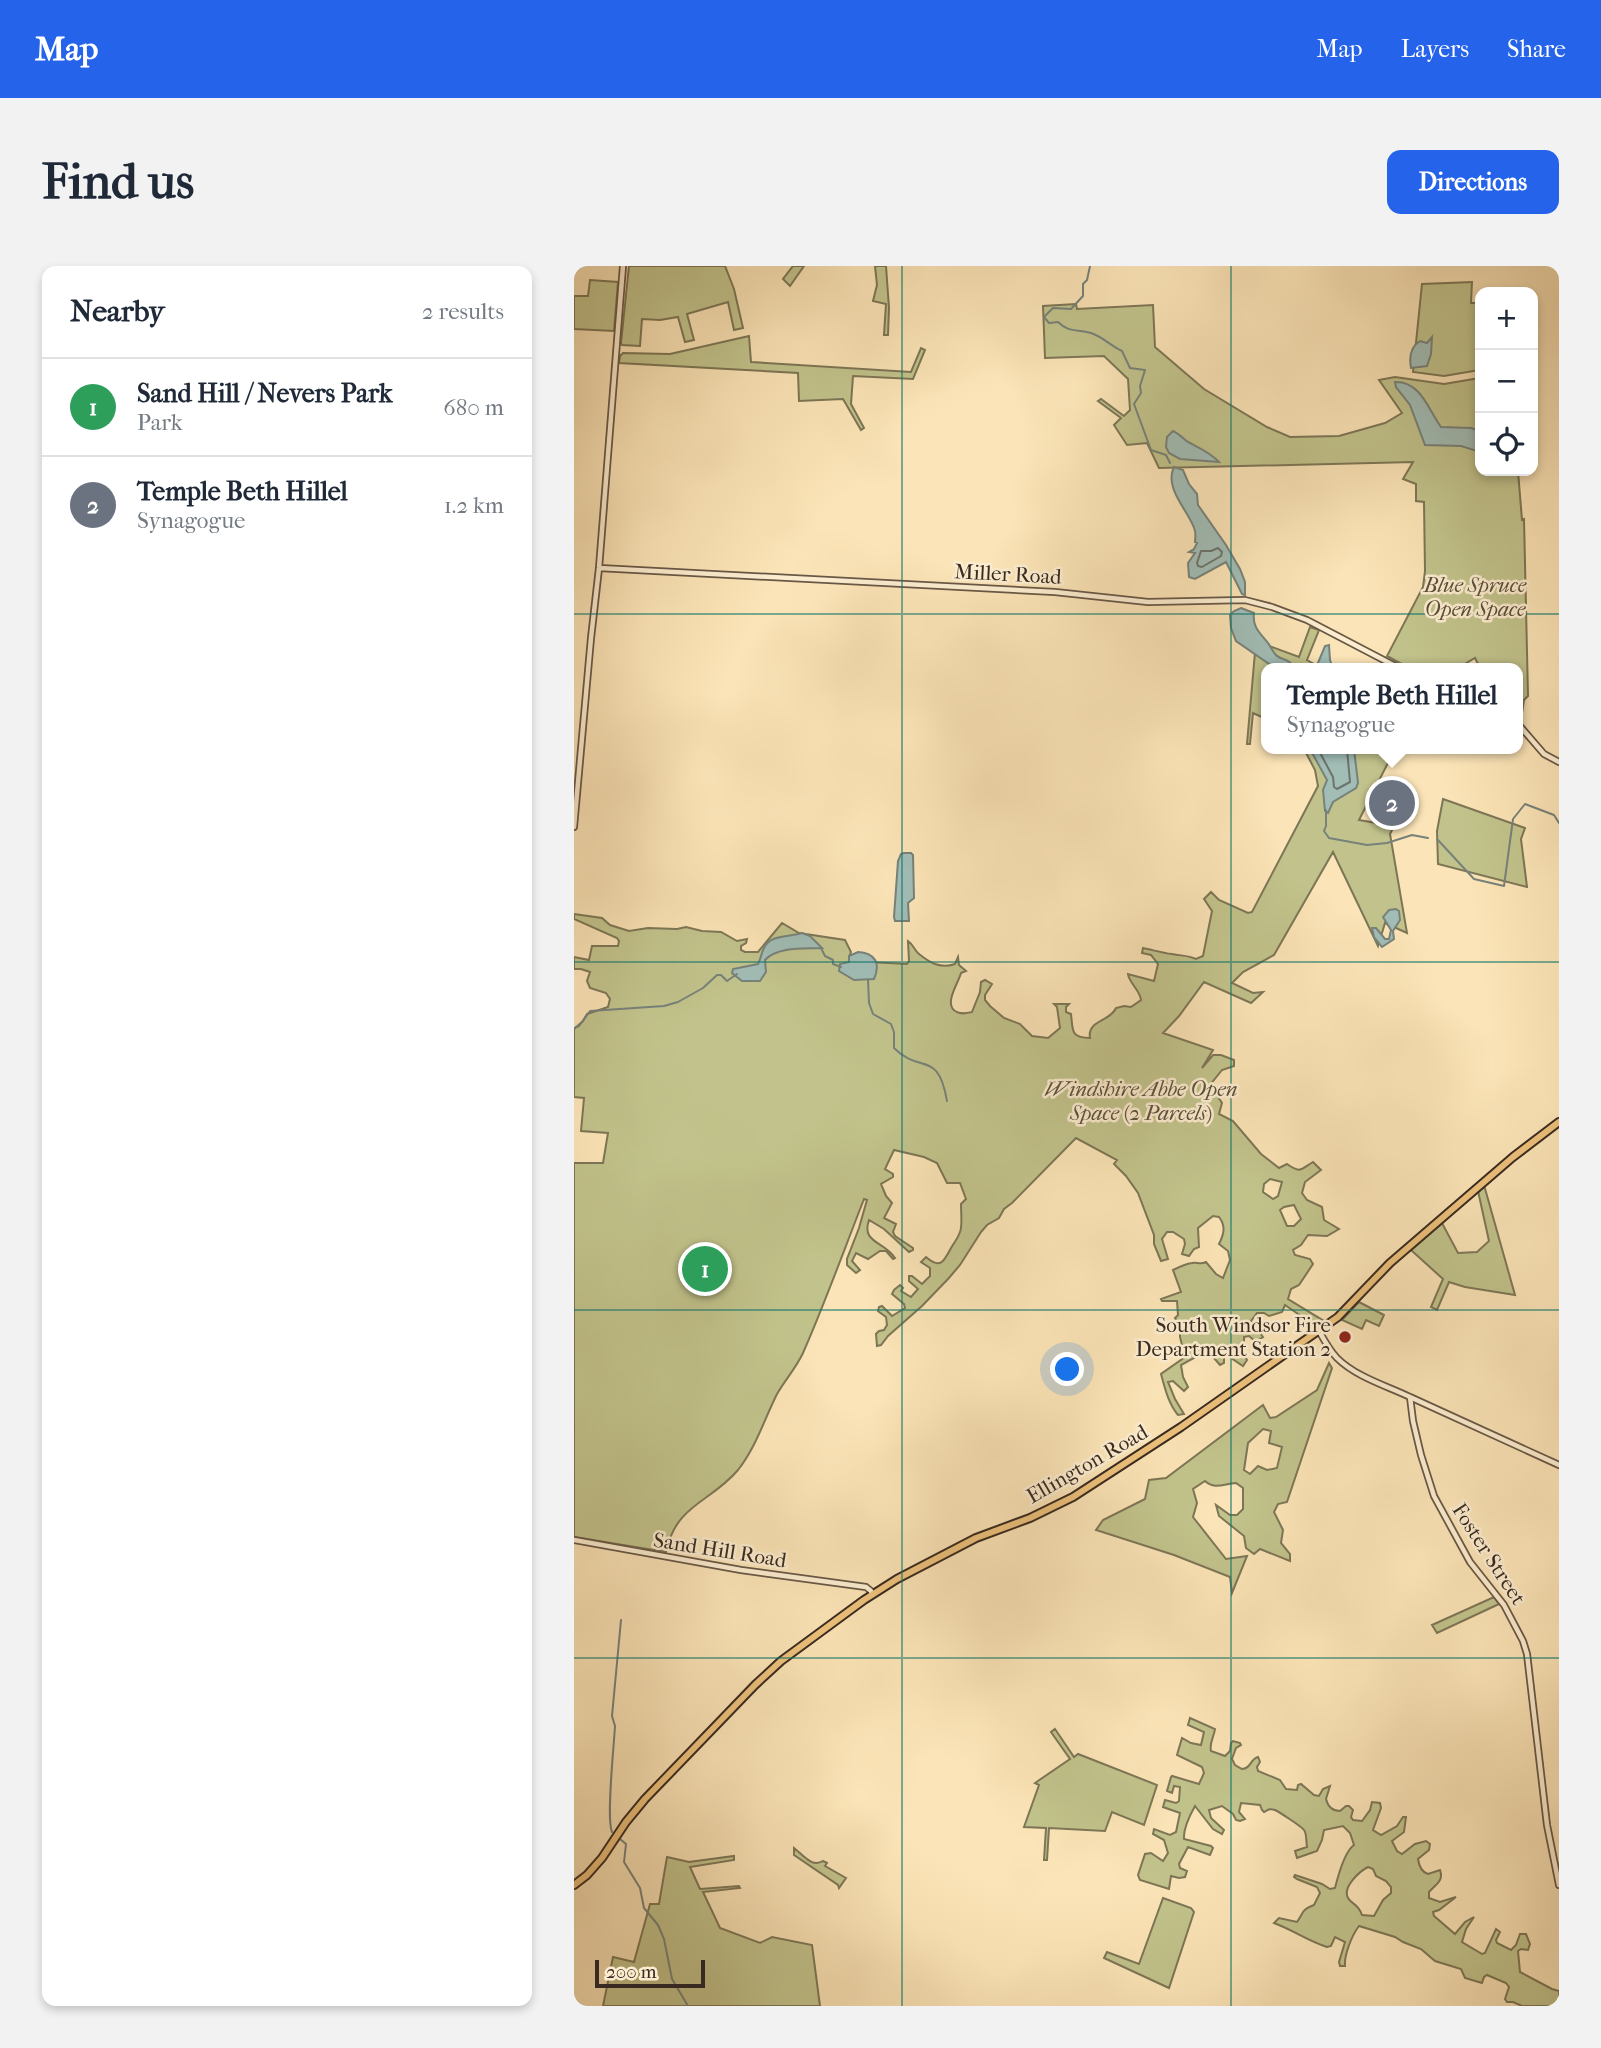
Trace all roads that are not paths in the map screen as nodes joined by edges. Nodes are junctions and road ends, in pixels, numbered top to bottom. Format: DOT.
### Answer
graph roads {
  1 [pos="623,266"];
  2 [pos="599,568"];
  3 [pos="1389,663"];
  4 [pos="1523,730"];
  5 [pos="1559,762"];
  6 [pos="574,827"];
  7 [pos="1559,1122"];
  8 [pos="1319,1331"];
  9 [pos="1410,1397"];
  10 [pos="1559,1465"];
  11 [pos="574,1540"];
  12 [pos="872,1595"];
  13 [pos="574,1885"];
  14 [pos="1559,1885"];
  1 -- 2 [label="street"];
  2 -- 3 [label="street, Miller Road"];
  2 -- 6 [label="street"];
  4 -- 5 [label="street"];
  7 -- 8 [label="main road, Ellington Road"];
  8 -- 9 [label="street"];
  8 -- 12 [label="main road, Ellington Road"];
  9 -- 10 [label="street"];
  9 -- 14 [label="street, Foster Street"];
  11 -- 12 [label="street, Sand Hill Road"];
  12 -- 13 [label="main road, Ellington Road"];
}
